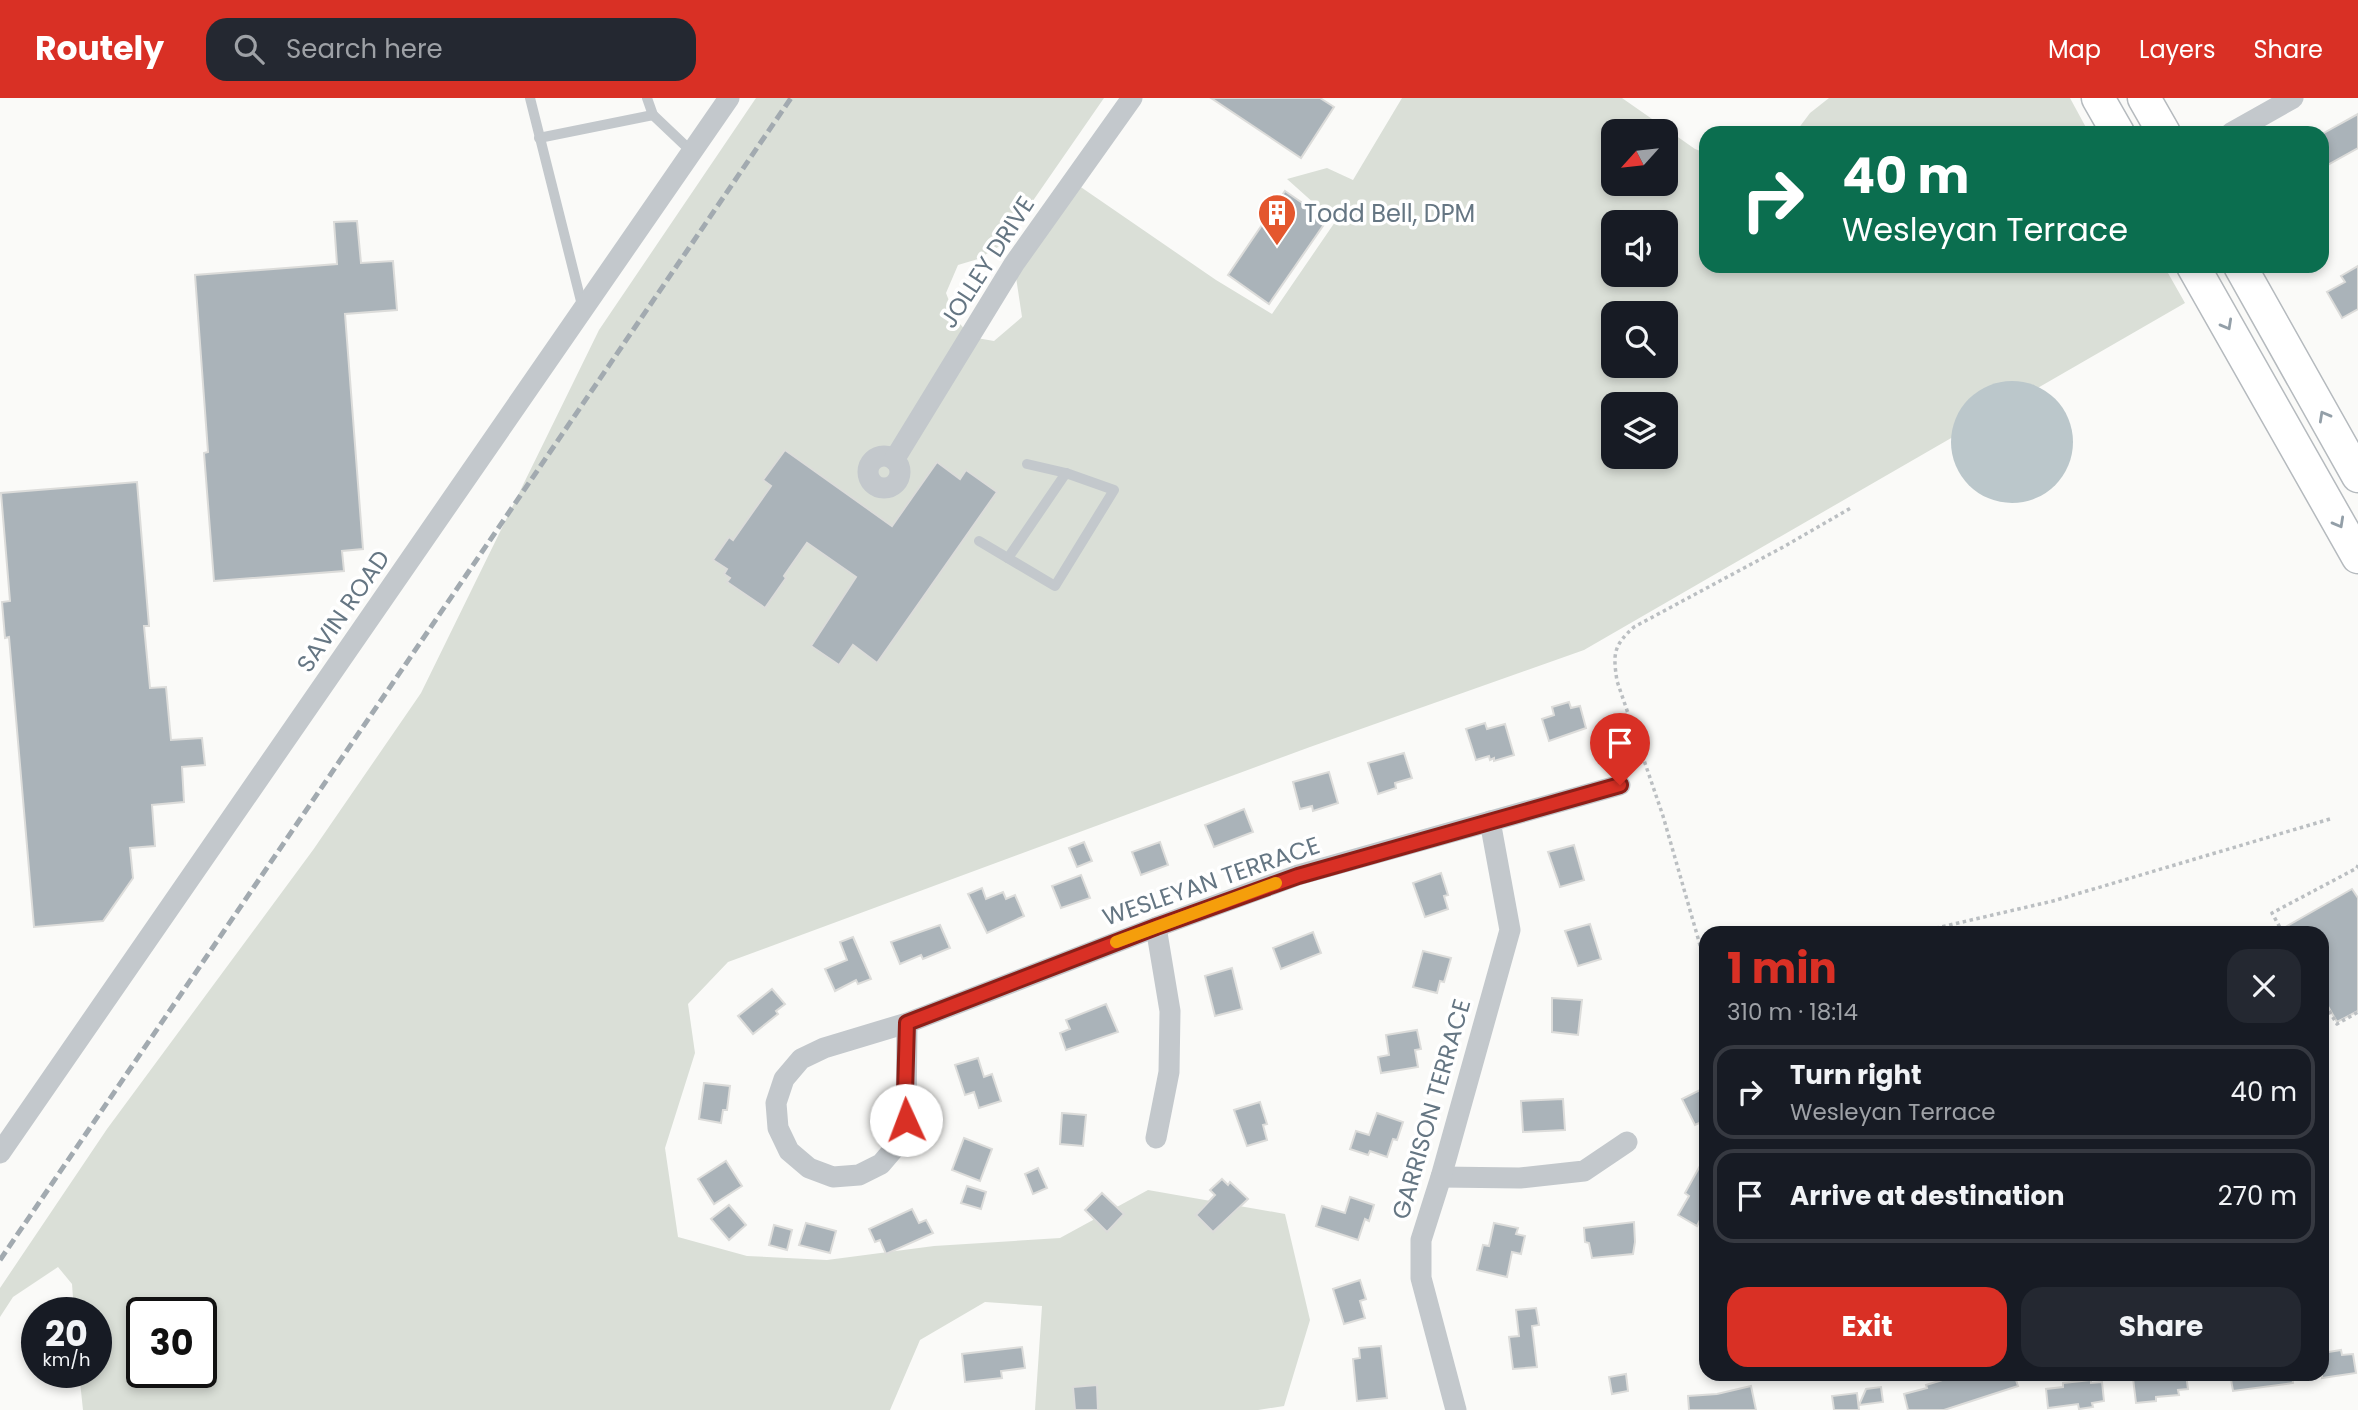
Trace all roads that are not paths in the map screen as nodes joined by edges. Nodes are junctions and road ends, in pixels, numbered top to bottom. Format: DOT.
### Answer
graph roads {
  1 [pos="530,98"];
  2 [pos="647,98"];
  3 [pos="729,98"];
  4 [pos="1132,98"];
  5 [pos="2098,98"];
  6 [pos="2144,98"];
  7 [pos="2292,98"];
  8 [pos="653,115"];
  9 [pos="2114,126"];
  10 [pos="2160,126"];
  11 [pos="2243,126"];
  12 [pos="539,138"];
  13 [pos="692,152"];
  14 [pos="2197,273"];
  15 [pos="2244,273"];
  16 [pos="583,309"];
  17 [pos="894,460"];
  18 [pos="1027,464"];
  19 [pos="1066,473"];
  20 [pos="2358,476"];
  21 [pos="979,541"];
  22 [pos="2358,557"];
  23 [pos="1008,558"];
  24 [pos="1620,785"];
  25 [pos="1490,821"];
  26 [pos="1156,927"];
  27 [pos="907,1023"];
  28 [pos="1156,1138"];
  29 [pos="1627,1142"];
  30 [pos="0,1153"];
  31 [pos="1441,1177"];
  32 [pos="1456,1410"];
  1 -- 12 [label="lane"];
  2 -- 8 [label="lane"];
  3 -- 13 [label="street, SAVIN ROAD"];
  4 -- 17 [label="street, JOLLEY DRIVE"];
  5 -- 9 [label="main road"];
  6 -- 10 [label="main road"];
  7 -- 11 [label="street"];
  8 -- 12 [label="lane"];
  8 -- 13 [label="lane"];
  12 -- 16 [label="lane"];
  13 -- 16 [label="street, SAVIN ROAD"];
  14 -- 22 [label="main road, one-way"];
  20 -- 15 [label="main road, one-way"];
  16 -- 30 [label="street, SAVIN ROAD"];
  18 -- 19 [label="lane"];
  19 -- 23 [label="lane"];
  19 -- 23 [label="lane"];
  21 -- 23 [label="lane"];
  24 -- 25 [label="street, WESLEYAN TERRACE"];
  25 -- 26 [label="street, WESLEYAN TERRACE"];
  25 -- 31 [label="street, GARRISON TERRACE"];
  26 -- 27 [label="street, WESLEYAN TERRACE"];
  26 -- 28 [label="street"];
  27 -- 27 [label="street, WESLEYAN TERRACE"];
  29 -- 31 [label="street"];
  31 -- 32 [label="street, GARRISON TERRACE"];
}
